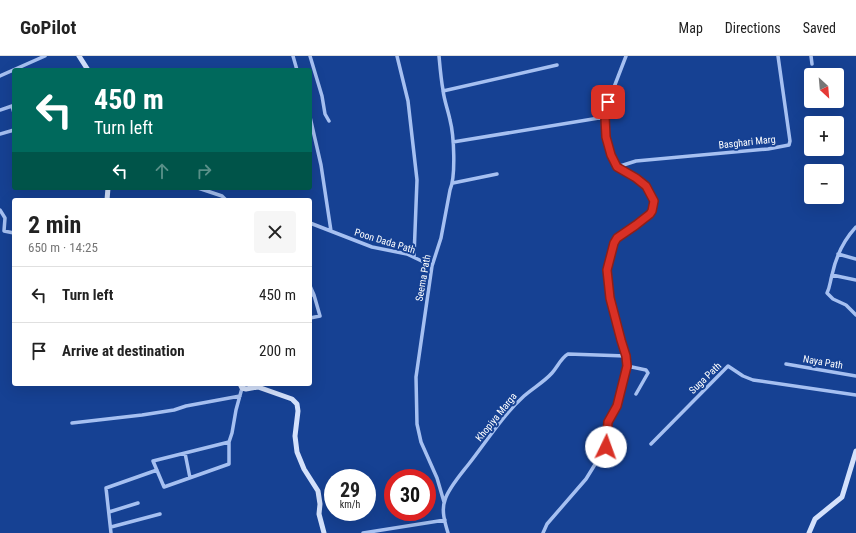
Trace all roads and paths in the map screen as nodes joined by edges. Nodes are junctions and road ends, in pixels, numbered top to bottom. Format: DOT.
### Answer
graph roads {
  1 [pos="45,56"];
  2 [pos="79,56"];
  3 [pos="293,56"];
  4 [pos="310,56"];
  5 [pos="397,56"];
  6 [pos="439,56"];
  7 [pos="626,56"];
  8 [pos="778,56"];
  9 [pos="811,56"];
  10 [pos="812,64"];
  11 [pos="557,65"];
  12 [pos="18,68"];
  13 [pos="87,68"];
  14 [pos="296,68"];
  15 [pos="12,71"];
  16 [pos="0,76"];
  17 [pos="443,91"];
  18 [pos="12,106"];
  19 [pos="0,110"];
  20 [pos="605,117"];
  21 [pos="330,121"];
  22 [pos="312,126"];
  23 [pos="12,131"];
  24 [pos="0,134"];
  25 [pos="453,142"];
  26 [pos="617,167"];
  27 [pos="497,174"];
  28 [pos="453,183"];
  29 [pos="204,190"];
  30 [pos="224,198"];
  31 [pos="0,210"];
  32 [pos="312,225"];
  33 [pos="856,227"];
  34 [pos="331,231"];
  35 [pos="12,233"];
  36 [pos="838,254"];
  37 [pos="414,257"];
  38 [pos="856,259"];
  39 [pos="432,266"];
  40 [pos="832,275"];
  41 [pos="856,280"];
  42 [pos="312,295"];
  43 [pos="856,316"];
  44 [pos="312,318"];
  45 [pos="626,356"];
  46 [pos="786,364"];
  47 [pos="627,366"];
  48 [pos="856,376"];
  49 [pos="241,386"];
  50 [pos="636,394"];
  51 [pos="856,395"];
  52 [pos="240,396"];
  53 [pos="72,423"];
  54 [pos="229,442"];
  55 [pos="651,444"];
  56 [pos="856,451"];
  57 [pos="185,453"];
  58 [pos="157,470"];
  59 [pos="190,478"];
  60 [pos="444,502"];
  61 [pos="138,503"];
  62 [pos="109,512"];
  63 [pos="160,514"];
  64 [pos="445,520"];
  65 [pos="110,527"];
  66 [pos="111,533"];
  67 [pos="324,533"];
  68 [pos="363,533"];
  69 [pos="448,533"];
  70 [pos="543,533"];
  71 [pos="809,533"];
  1 -- 12 [label="street"];
  2 -- 13 [label="street"];
  3 -- 14 [label="street"];
  4 -- 21 [label="street"];
  5 -- 37 [label="street"];
  6 -- 17 [label="street, Seema Path"];
  7 -- 20 [label="street"];
  8 -- 26 [label="street, Basghari Marg"];
  9 -- 10 [label="street"];
  11 -- 17 [label="street"];
  15 -- 16 [label="street"];
  17 -- 25 [label="street, Seema Path"];
  18 -- 19 [label="street"];
  20 -- 25 [label="street"];
  20 -- 26 [label="street"];
  22 -- 34 [label="street"];
  23 -- 24 [label="street"];
  25 -- 28 [label="street, Seema Path"];
  26 -- 45 [label="street"];
  27 -- 28 [label="street"];
  28 -- 39 [label="street, Seema Path"];
  29 -- 30 [label="street"];
  31 -- 35 [label="street"];
  32 -- 34 [label="street, Poon Dada Path"];
  33 -- 36 [label="street"];
  34 -- 37 [label="street, Poon Dada Path"];
  36 -- 38 [label="street"];
  36 -- 40 [label="street"];
  37 -- 39 [label="street, Poon Dada Path"];
  39 -- 60 [label="street, Seema Path"];
  40 -- 41 [label="street"];
  40 -- 43 [label="street"];
  42 -- 44 [label="street"];
  45 -- 47 [label="street"];
  45 -- 60 [label="street, Khopiya Marga"];
  46 -- 48 [label="street, Naya Path"];
  47 -- 50 [label="street"];
  47 -- 70 [label="street"];
  49 -- 52 [label="street"];
  49 -- 67 [label="street"];
  51 -- 55 [label="street, Suga Path"];
  52 -- 53 [label="street"];
  52 -- 54 [label="street"];
  54 -- 57 [label="street"];
  54 -- 59 [label="street"];
  56 -- 71 [label="street"];
  57 -- 58 [label="street"];
  57 -- 59 [label="street"];
  58 -- 59 [label="street"];
  58 -- 62 [label="street"];
  60 -- 64 [label="street"];
  61 -- 62 [label="street"];
  62 -- 65 [label="street"];
  63 -- 65 [label="street"];
  64 -- 68 [label="street"];
  64 -- 69 [label="street"];
  65 -- 66 [label="street"];
}
